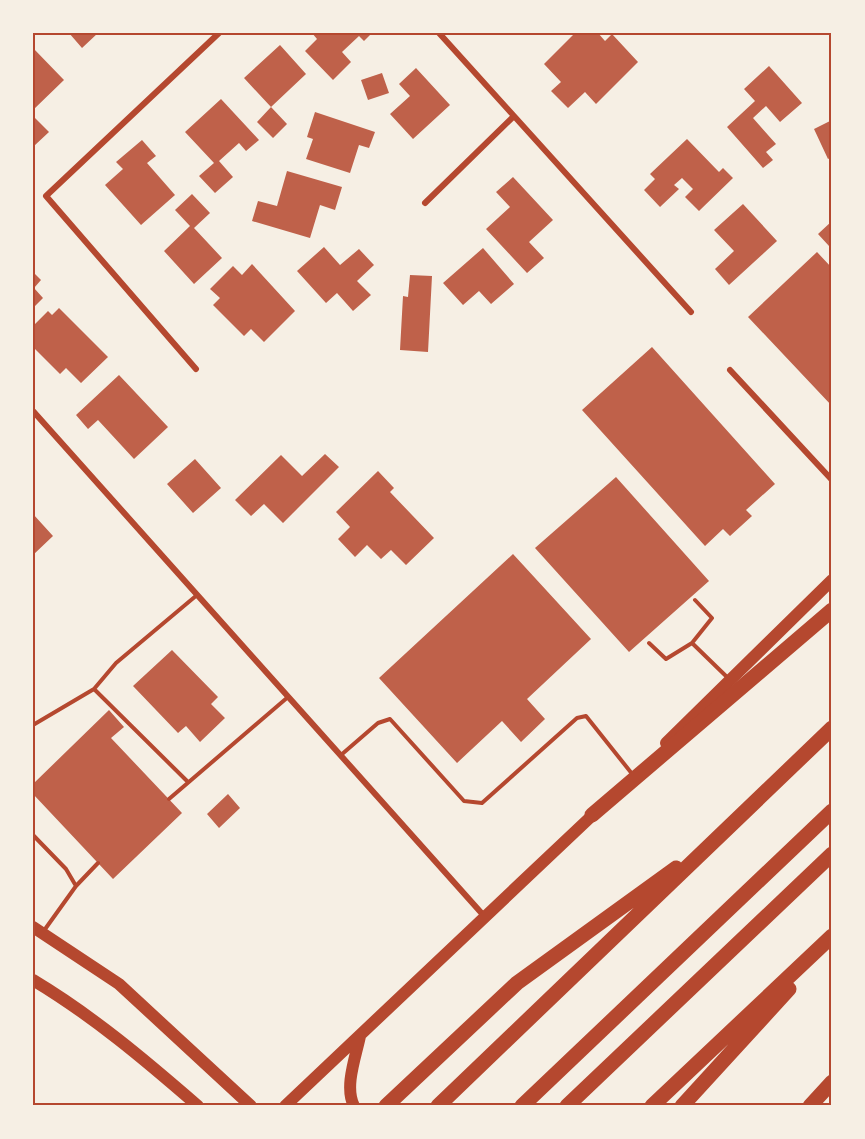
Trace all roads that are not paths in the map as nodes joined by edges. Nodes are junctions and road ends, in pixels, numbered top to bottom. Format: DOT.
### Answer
graph roads {
  1 [pos="219,33"];
  2 [pos="439,33"];
  3 [pos="514,116"];
  4 [pos="425,203"];
  5 [pos="691,312"];
  6 [pos="196,369"];
  7 [pos="730,370"];
  8 [pos="33,411"];
  9 [pos="831,476"];
  10 [pos="832,580"];
  11 [pos="197,595"];
  12 [pos="695,600"];
  13 [pos="832,610"];
  14 [pos="649,643"];
  15 [pos="692,643"];
  16 [pos="730,681"];
  17 [pos="94,688"];
  18 [pos="289,697"];
  19 [pos="33,725"];
  20 [pos="832,728"];
  21 [pos="341,756"];
  22 [pos="633,776"];
  23 [pos="188,782"];
  24 [pos="169,799"];
  25 [pos="832,811"];
  26 [pos="592,815"];
  27 [pos="722,834"];
  28 [pos="33,835"];
  29 [pos="832,854"];
  30 [pos="98,863"];
  31 [pos="76,886"];
  32 [pos="485,917"];
  33 [pos="38,930"];
  34 [pos="832,936"];
  35 [pos="832,942"];
  36 [pos="33,980"];
  37 [pos="360,1035"];
  38 [pos="832,1082"];
  39 [pos="832,1092"];
  40 [pos="390,1103"];
  41 [pos="814,1105"];
  42 [pos="198,1106"];
  43 [pos="251,1106"];
  44 [pos="285,1106"];
  45 [pos="354,1106"];
  46 [pos="438,1106"];
  47 [pos="522,1106"];
  48 [pos="567,1106"];
  49 [pos="652,1106"];
  50 [pos="682,1106"];
  1 -- 6 [label="street"];
  2 -- 3 [label="street"];
  3 -- 4 [label="street"];
  3 -- 5 [label="street"];
  7 -- 9 [label="street"];
  8 -- 11 [label="street"];
  10 -- 16 [label="main road"];
  11 -- 17 [label="lane"];
  11 -- 18 [label="street"];
  12 -- 15 [label="lane"];
  13 -- 26 [label="highway"];
  14 -- 15 [label="lane"];
  15 -- 16 [label="lane"];
  16 -- 22 [label="main road"];
  17 -- 19 [label="lane"];
  17 -- 23 [label="lane"];
  18 -- 21 [label="street"];
  18 -- 23 [label="lane"];
  20 -- 27 [label="highway"];
  21 -- 22 [label="lane"];
  21 -- 32 [label="street"];
  22 -- 26 [label="main road"];
  23 -- 24 [label="lane"];
  25 -- 47 [label="highway"];
  26 -- 32 [label="main road"];
  27 -- 40 [label="highway"];
  27 -- 46 [label="highway"];
  28 -- 31 [label="lane"];
  29 -- 48 [label="highway"];
  30 -- 31 [label="lane"];
  31 -- 33 [label="lane"];
  32 -- 37 [label="main road"];
  33 -- 43 [label="main road"];
  34 -- 49 [label="highway"];
  35 -- 50 [label="highway"];
  36 -- 42 [label="main road"];
  37 -- 44 [label="main road"];
  37 -- 45 [label="main road"];
  38 -- 41 [label="highway"];
  39 -- 41 [label="main road"];
}
